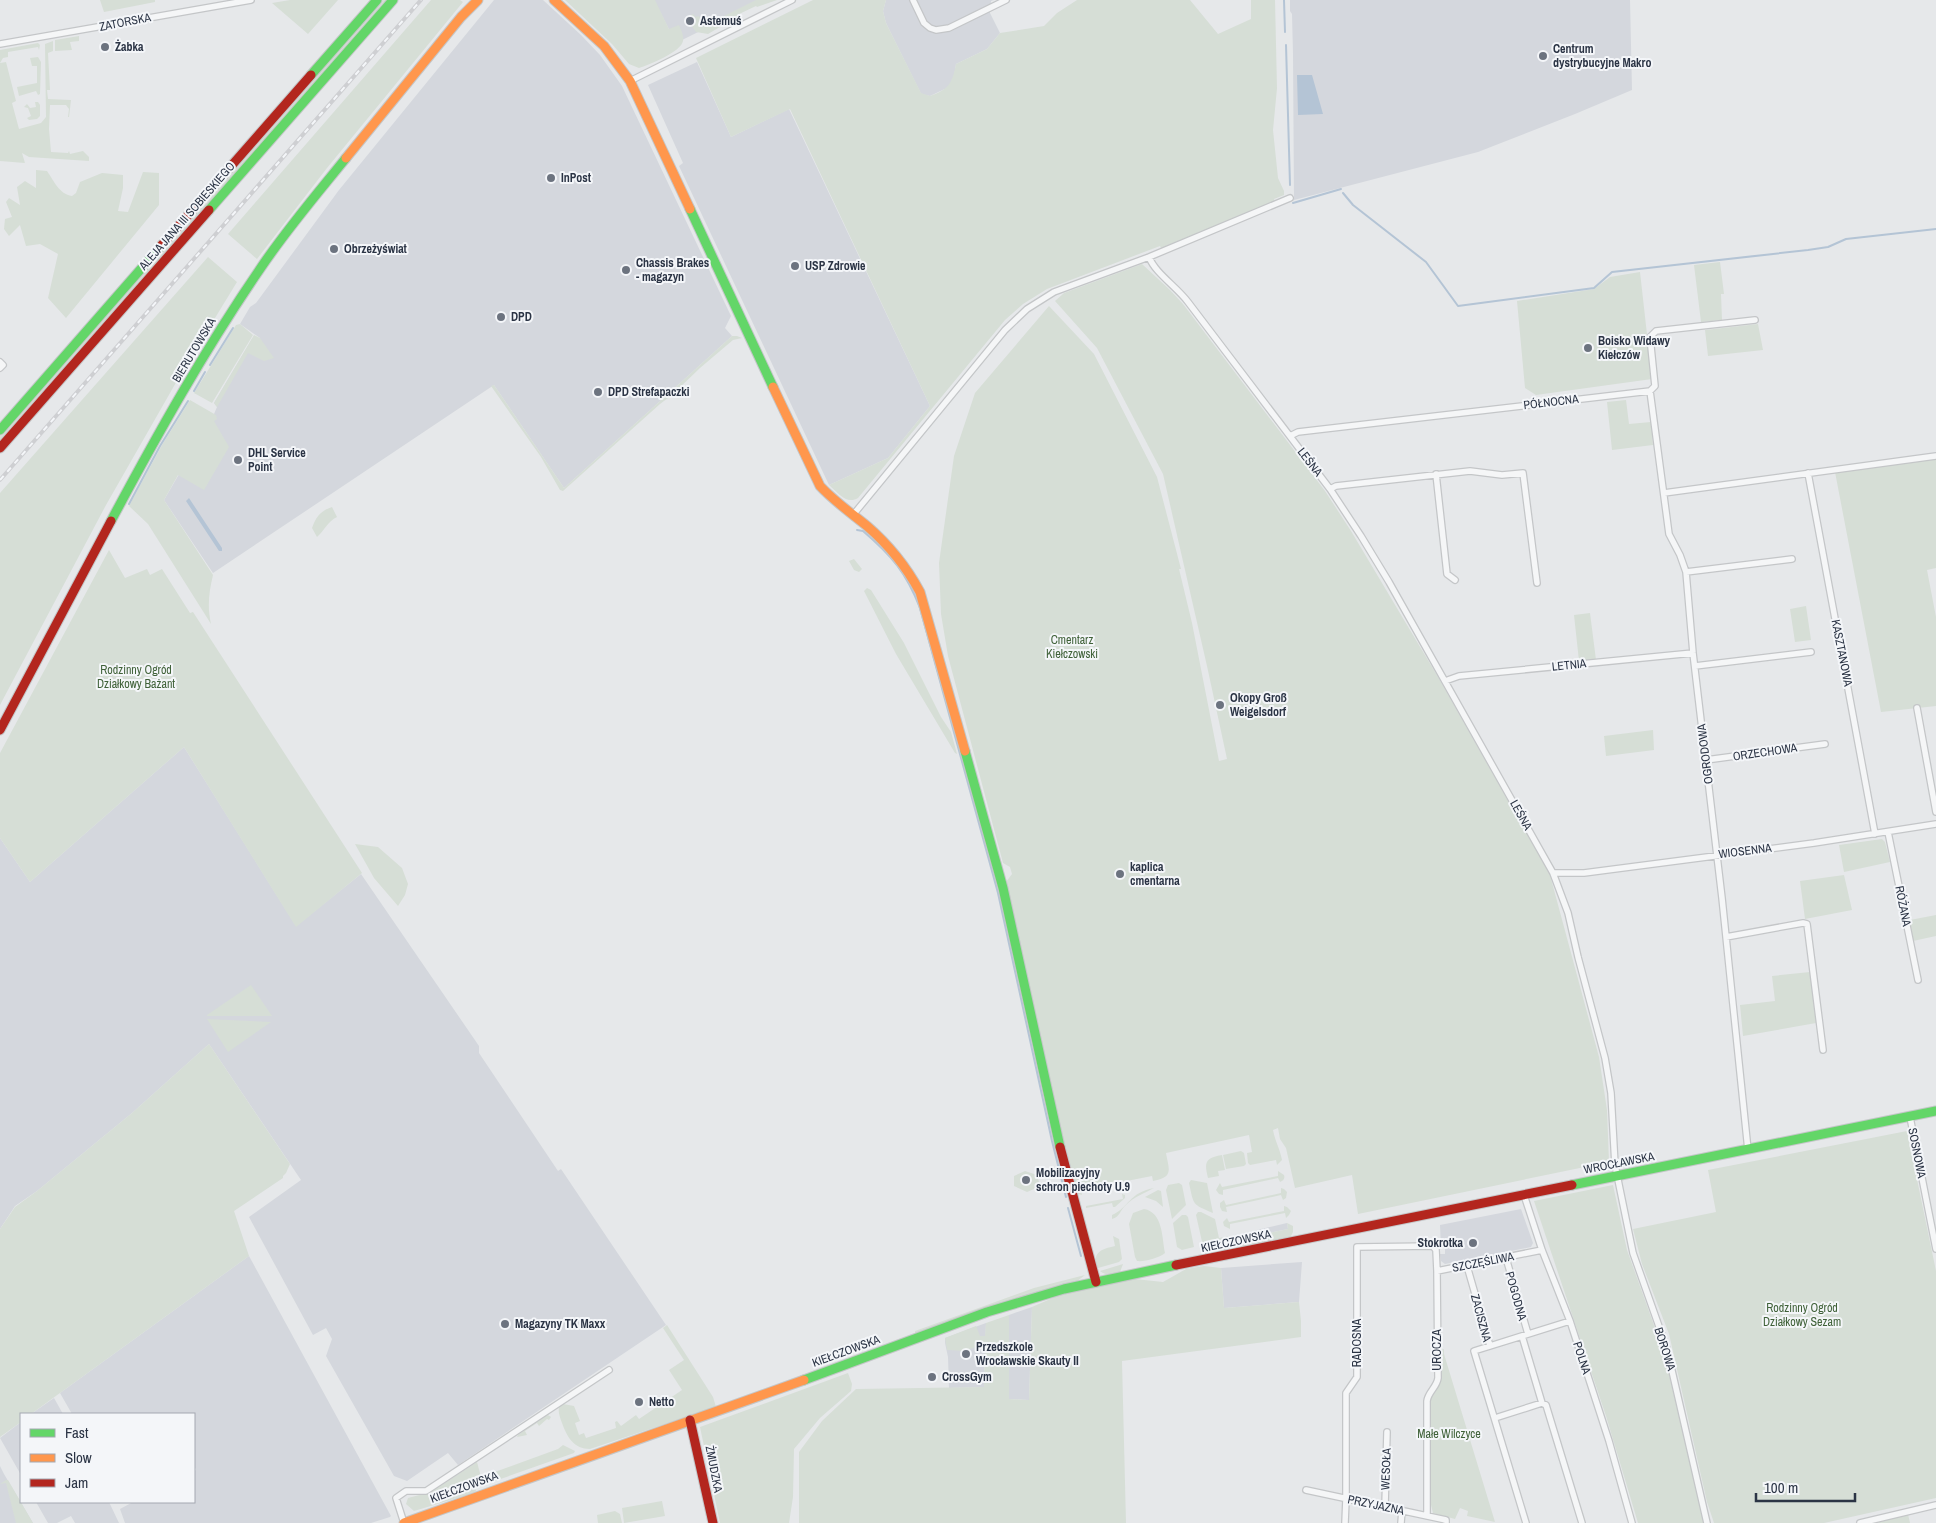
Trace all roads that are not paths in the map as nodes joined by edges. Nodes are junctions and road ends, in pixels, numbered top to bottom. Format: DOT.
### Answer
graph roads {
  1 [pos="251,0"];
  2 [pos="377,0"];
  3 [pos="393,0"];
  4 [pos="471,0"];
  5 [pos="478,0"];
  6 [pos="554,0"];
  7 [pos="792,0"];
  8 [pos="913,0"];
  9 [pos="1006,0"];
  10 [pos="461,17"];
  11 [pos="0,44"];
  12 [pos="630,81"];
  13 [pos="1290,198"];
  14 [pos="1149,257"];
  15 [pos="1755,320"];
  16 [pos="0,362"];
  17 [pos="0,368"];
  18 [pos="1650,391"];
  19 [pos="0,430"];
  20 [pos="1290,436"];
  21 [pos="0,448"];
  22 [pos="1936,456"];
  23 [pos="1808,473"];
  24 [pos="1436,474"];
  25 [pos="1330,489"];
  26 [pos="1664,493"];
  27 [pos="853,515"];
  28 [pos="1792,559"];
  29 [pos="1686,572"];
  30 [pos="1455,580"];
  31 [pos="1537,583"];
  32 [pos="1693,652"];
  33 [pos="1811,652"];
  34 [pos="1695,666"];
  35 [pos="1445,681"];
  36 [pos="1917,708"];
  37 [pos="0,730"];
  38 [pos="1825,744"];
  39 [pos="1706,760"];
  40 [pos="1936,812"];
  41 [pos="1936,824"];
  42 [pos="1888,832"];
  43 [pos="1875,834"];
  44 [pos="1716,854"];
  45 [pos="1553,873"];
  46 [pos="1726,936"];
  47 [pos="1918,980"];
  48 [pos="1823,1050"];
  49 [pos="1936,1111"];
  50 [pos="1910,1117"];
  51 [pos="1748,1150"];
  52 [pos="1617,1176"];
  53 [pos="1524,1195"];
  54 [pos="1306,1239"];
  55 [pos="1936,1248"];
  56 [pos="1357,1249"];
  57 [pos="1542,1250"];
  58 [pos="1506,1258"];
  59 [pos="1467,1266"];
  60 [pos="1437,1271"];
  61 [pos="1096,1282"];
  62 [pos="1570,1321"];
  63 [pos="1525,1335"];
  64 [pos="1490,1346"];
  65 [pos="609,1370"];
  66 [pos="1544,1404"];
  67 [pos="1494,1418"];
  68 [pos="690,1420"];
  69 [pos="1387,1432"];
  70 [pos="1306,1490"];
  71 [pos="1346,1498"];
  72 [pos="1936,1505"];
  73 [pos="1385,1506"];
  74 [pos="1402,1510"];
  75 [pos="1427,1516"];
  76 [pos="1446,1522"];
  77 [pos="404,1523"];
  78 [pos="713,1523"];
  79 [pos="1345,1523"];
  80 [pos="1401,1523"];
  81 [pos="1526,1523"];
  82 [pos="1582,1523"];
  83 [pos="1632,1523"];
  84 [pos="1707,1523"];
  85 [pos="1860,1523"];
  1 -- 11 [label="street, ZATORSKA"];
  2 -- 19 [label="street, ALEJA JANA III SOBIESKIEGO"];
  3 -- 21 [label="street, ALEJA JANA III SOBIESKIEGO"];
  4 -- 10 [label="street, BIERUTOWSKA"];
  5 -- 10 [label="street, BIERUTOWSKA"];
  6 -- 12 [label="street"];
  7 -- 12 [label="street"];
  8 -- 9 [label="street"];
  10 -- 37 [label="street, BIERUTOWSKA"];
  12 -- 27 [label="street"];
  13 -- 14 [label="street"];
  14 -- 20 [label="street, LEŚNA"];
  14 -- 27 [label="street"];
  15 -- 18 [label="street"];
  16 -- 17 [label="street"];
  18 -- 20 [label="street, PÓŁNOCNA"];
  18 -- 26 [label="street, OGRODOWA"];
  20 -- 25 [label="street, LEŚNA"];
  22 -- 23 [label="street"];
  23 -- 26 [label="street"];
  23 -- 43 [label="street, KASZTANOWA"];
  24 -- 25 [label="street, LEŚNA"];
  24 -- 30 [label="street"];
  24 -- 31 [label="street, LEŚNA"];
  25 -- 35 [label="street, LEŚNA"];
  26 -- 29 [label="street, OGRODOWA"];
  27 -- 61 [label="street"];
  28 -- 29 [label="street"];
  29 -- 32 [label="street, OGRODOWA"];
  32 -- 34 [label="street, OGRODOWA"];
  32 -- 35 [label="street, LETNIA"];
  33 -- 34 [label="street"];
  34 -- 39 [label="street, OGRODOWA"];
  35 -- 45 [label="street, LEŚNA"];
  36 -- 40 [label="street"];
  38 -- 39 [label="street, ORZECHOWA"];
  39 -- 44 [label="street, OGRODOWA"];
  41 -- 42 [label="street, WIOSENNA"];
  42 -- 43 [label="street, WIOSENNA"];
  42 -- 47 [label="street, RÓŻANA"];
  43 -- 44 [label="street, WIOSENNA"];
  44 -- 45 [label="street, WIOSENNA"];
  44 -- 46 [label="street, OGRODOWA"];
  45 -- 52 [label="street, LEŚNA"];
  46 -- 48 [label="street"];
  46 -- 51 [label="street, OGRODOWA"];
  49 -- 50 [label="street, WROCŁAWSKA"];
  50 -- 51 [label="street, WROCŁAWSKA"];
  50 -- 55 [label="street, SOSNOWA"];
  51 -- 52 [label="street, WROCŁAWSKA"];
  52 -- 53 [label="street, WROCŁAWSKA"];
  52 -- 84 [label="street, BOROWA"];
  53 -- 54 [label="street, WROCŁAWSKA"];
  53 -- 57 [label="street, POLNA"];
  54 -- 61 [label="street, KIEŁCZOWSKA"];
  56 -- 60 [label="street, SZCZĘŚLIWA"];
  56 -- 71 [label="street, RADOSNA"];
  57 -- 58 [label="street, SZCZĘŚLIWA"];
  57 -- 62 [label="street, POLNA"];
  58 -- 59 [label="street, SZCZĘŚLIWA"];
  58 -- 63 [label="street, POGODNA"];
  59 -- 60 [label="street, SZCZĘŚLIWA"];
  59 -- 64 [label="street, ZACISZNA"];
  60 -- 75 [label="street, UROCZA"];
  61 -- 68 [label="street, KIEŁCZOWSKA"];
  62 -- 63 [label="street"];
  62 -- 83 [label="street, POLNA"];
  63 -- 64 [label="street"];
  63 -- 66 [label="street, POGODNA"];
  64 -- 67 [label="street, ZACISZNA"];
  65 -- 77 [label="street"];
  66 -- 67 [label="street"];
  66 -- 82 [label="street, POGODNA"];
  67 -- 81 [label="street"];
  68 -- 77 [label="street, KIEŁCZOWSKA"];
  68 -- 78 [label="street, ŻMUDZKA"];
  69 -- 73 [label="street, WESOŁA"];
  70 -- 71 [label="street, PRZYJAZNA"];
  71 -- 73 [label="street, PRZYJAZNA"];
  71 -- 79 [label="street, RADOSNA"];
  72 -- 85 [label="street"];
  73 -- 74 [label="street, PRZYJAZNA"];
  74 -- 75 [label="street, PRZYJAZNA"];
  74 -- 80 [label="street"];
  75 -- 76 [label="street, PRZYJAZNA"];
}
